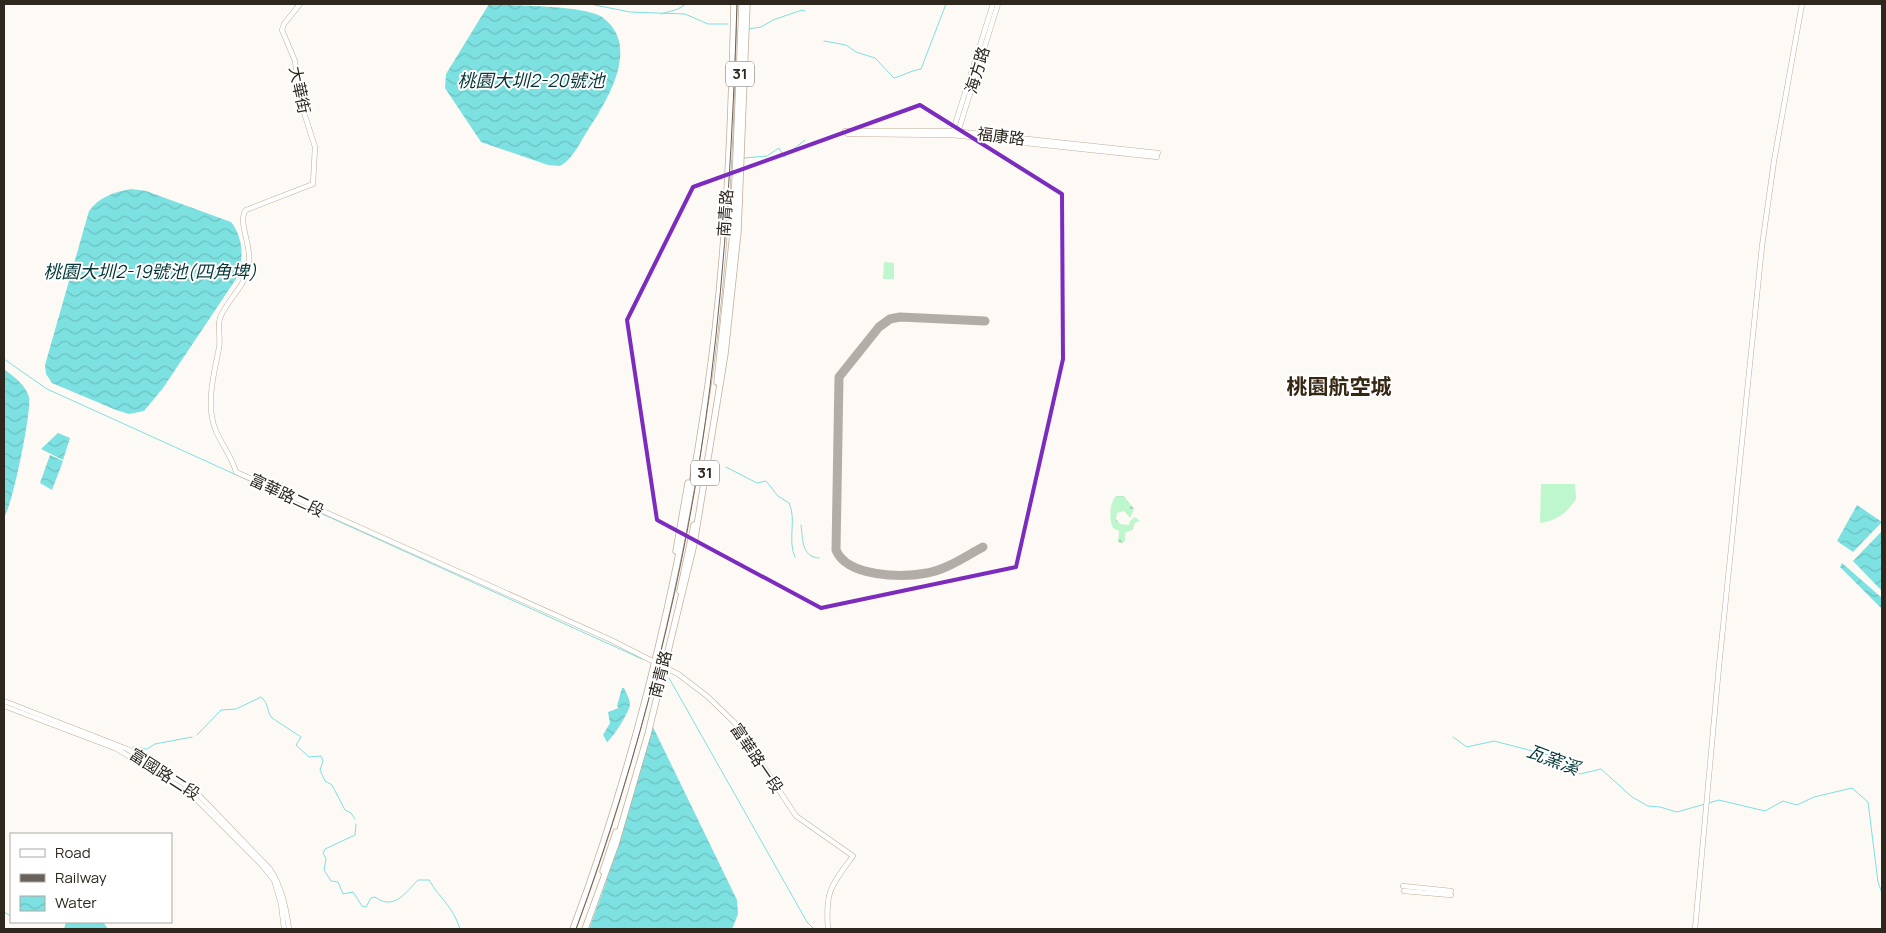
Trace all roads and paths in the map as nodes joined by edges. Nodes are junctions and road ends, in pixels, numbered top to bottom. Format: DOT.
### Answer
graph roads {
  1 [pos="300,4"];
  2 [pos="732,4"];
  3 [pos="742,4"];
  4 [pos="747,4"];
  5 [pos="993,4"];
  6 [pos="998,4"];
  7 [pos="1802,4"];
  8 [pos="729,76"];
  9 [pos="731,110"];
  10 [pos="742,110"];
  11 [pos="847,133"];
  12 [pos="955,133"];
  13 [pos="737,144"];
  14 [pos="1158,155"];
  15 [pos="313,184"];
  16 [pos="716,317"];
  17 [pos="725,318"];
  18 [pos="709,351"];
  19 [pos="725,354"];
  20 [pos="686,491"];
  21 [pos="700,503"];
  22 [pos="687,509"];
  23 [pos="695,518"];
  24 [pos="549,613"];
  25 [pos="653,661"];
  26 [pos="664,667"];
  27 [pos="4,701"];
  28 [pos="4,706"];
  29 [pos="41,717"];
  30 [pos="630,753"];
  31 [pos="622,767"];
  32 [pos="605,826"];
  33 [pos="617,829"];
  34 [pos="604,841"];
  35 [pos="616,844"];
  36 [pos="1404,888"];
  37 [pos="1451,893"];
  38 [pos="284,929"];
  39 [pos="289,929"];
  40 [pos="572,929"];
  41 [pos="583,929"];
  42 [pos="828,929"];
  43 [pos="1695,929"];
  1 -- 15 [label="street, 大華街"];
  2 -- 8 [label="main road, 31"];
  2 -- 9 [label="main road, 南青路 / 31"];
  3 -- 13 [label="main road, 南青路 / 31"];
  4 -- 10 [label="main road, 31"];
  5 -- 12 [label="street, 海方路"];
  6 -- 12 [label="street, 海方路"];
  7 -- 43 [label="street"];
  8 -- 9 [label="main road, 南青路"];
  8 -- 18 [label="main road, 31"];
  9 -- 16 [label="main road, 南青路 / 31"];
  10 -- 13 [label="main road, 南青路"];
  10 -- 19 [label="main road, 31"];
  11 -- 12 [label="street, 福康路"];
  12 -- 14 [label="street, 福康路"];
  13 -- 17 [label="main road, 南青路 / 31"];
  15 -- 24 [label="street, 富華路二段"];
  16 -- 18 [label="main road, 南青路"];
  16 -- 22 [label="main road, 南青路 / 31"];
  17 -- 19 [label="main road, 南青路"];
  17 -- 23 [label="main road, 南青路 / 31"];
  18 -- 20 [label="main road, 31"];
  19 -- 21 [label="main road, 31"];
  20 -- 22 [label="main road, 南青路"];
  20 -- 25 [label="main road, 31"];
  21 -- 23 [label="main road, 南青路"];
  21 -- 26 [label="main road, 31"];
  22 -- 25 [label="main road, 南青路 / 31"];
  23 -- 26 [label="main road, 南青路 / 31"];
  24 -- 25 [label="street, 富華路一段"];
  25 -- 26 [label="street, 富華路一段"];
  25 -- 30 [label="main road, 南青路 / 31"];
  25 -- 31 [label="main road, 31"];
  26 -- 33 [label="main road, 南青路 / 31"];
  26 -- 35 [label="main road, 31"];
  26 -- 42 [label="street, 富華路一段"];
  27 -- 29 [label="street, 富國路二段"];
  28 -- 29 [label="street, 富國路二段"];
  29 -- 38 [label="street, 富國路二段"];
  29 -- 39 [label="street, 富國路二段"];
  30 -- 31 [label="main road, 南青路"];
  30 -- 34 [label="main road, 南青路 / 31"];
  31 -- 32 [label="main road, 31"];
  32 -- 34 [label="main road, 南青路"];
  32 -- 40 [label="main road, 31"];
  33 -- 35 [label="main road, 南青路"];
  33 -- 41 [label="main road, 南青路 / 31"];
  34 -- 40 [label="main road, 南青路 / 31"];
  35 -- 41 [label="main road, 31"];
  36 -- 37 [label="street"];
}
